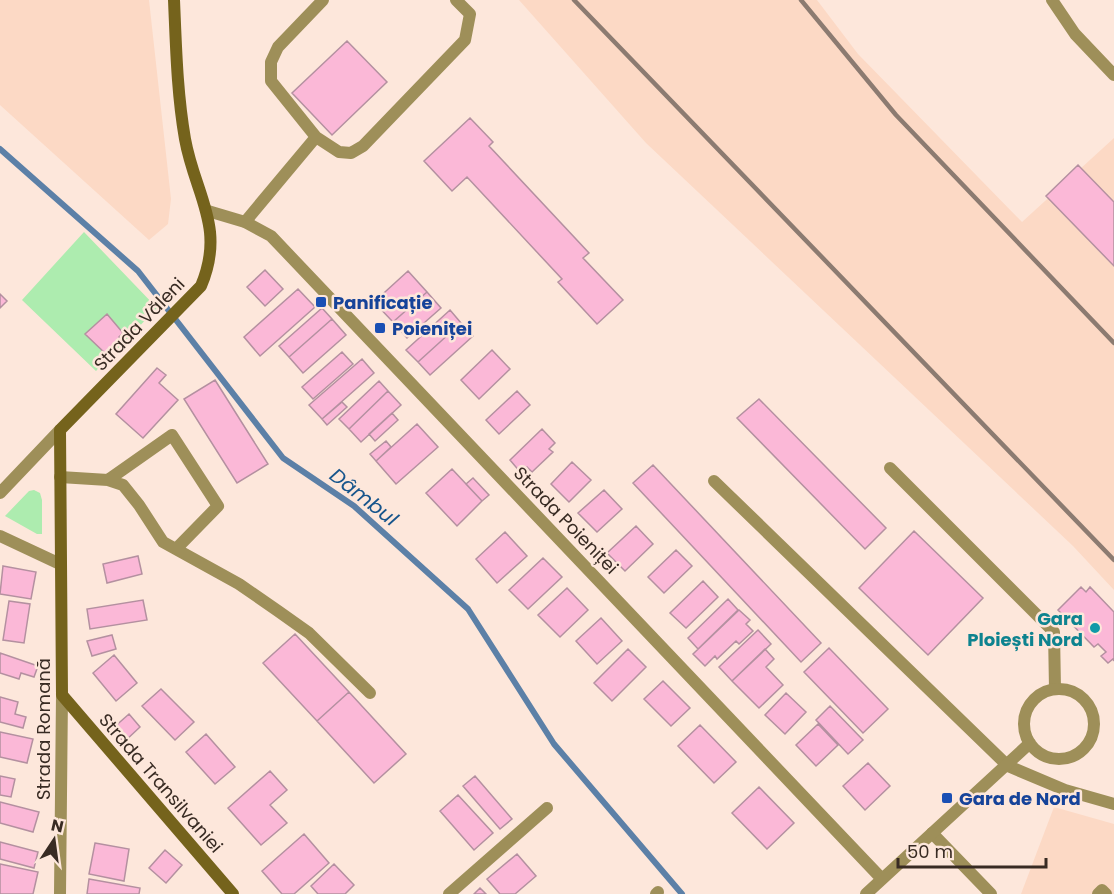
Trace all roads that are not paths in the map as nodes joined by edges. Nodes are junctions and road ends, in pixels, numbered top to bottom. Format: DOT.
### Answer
graph roads {
  1 [pos="174,0"];
  2 [pos="323,0"];
  3 [pos="456,0"];
  4 [pos="1052,0"];
  5 [pos="1114,75"];
  6 [pos="316,137"];
  7 [pos="208,211"];
  8 [pos="244,222"];
  9 [pos="60,430"];
  10 [pos="890,468"];
  11 [pos="60,477"];
  12 [pos="108,480"];
  13 [pos="714,481"];
  14 [pos="0,493"];
  15 [pos="0,536"];
  16 [pos="176,549"];
  17 [pos="60,564"];
  18 [pos="1055,689"];
  19 [pos="370,693"];
  20 [pos="62,695"];
  21 [pos="1030,743"];
  22 [pos="1008,766"];
  23 [pos="1114,804"];
  24 [pos="547,808"];
  25 [pos="932,833"];
  26 [pos="882,879"];
  27 [pos="60,894"];
  28 [pos="233,894"];
  29 [pos="449,894"];
  30 [pos="866,894"];
  31 [pos="991,894"];
  32 [pos="1098,894"];
  33 [pos="1106,894"];
  1 -- 7 [label="main road, Strada Văleni"];
  2 -- 6 [label="street"];
  3 -- 6 [label="street"];
  4 -- 5 [label="street"];
  6 -- 8 [label="street"];
  7 -- 8 [label="street, Strada Poieniței"];
  7 -- 9 [label="main road, Strada Văleni"];
  8 -- 26 [label="street, Strada Poieniței"];
  9 -- 11 [label="main road, Strada Romană"];
  9 -- 14 [label="street, Strada Văleni"];
  10 -- 18 [label="street"];
  11 -- 12 [label="street"];
  11 -- 17 [label="main road, Strada Romană"];
  12 -- 16 [label="street"];
  12 -- 16 [label="street"];
  13 -- 22 [label="street"];
  15 -- 17 [label="street"];
  16 -- 19 [label="street"];
  17 -- 20 [label="main road, Strada Romană"];
  18 -- 21 [label="street"];
  18 -- 21 [label="street"];
  20 -- 27 [label="street, Strada Romană"];
  20 -- 28 [label="main road, Strada Transilvaniei"];
  21 -- 22 [label="street"];
  22 -- 23 [label="street"];
  22 -- 25 [label="street"];
  24 -- 29 [label="street"];
  25 -- 26 [label="street"];
  25 -- 31 [label="street"];
  26 -- 30 [label="street"];
  32 -- 33 [label="street"];
}
